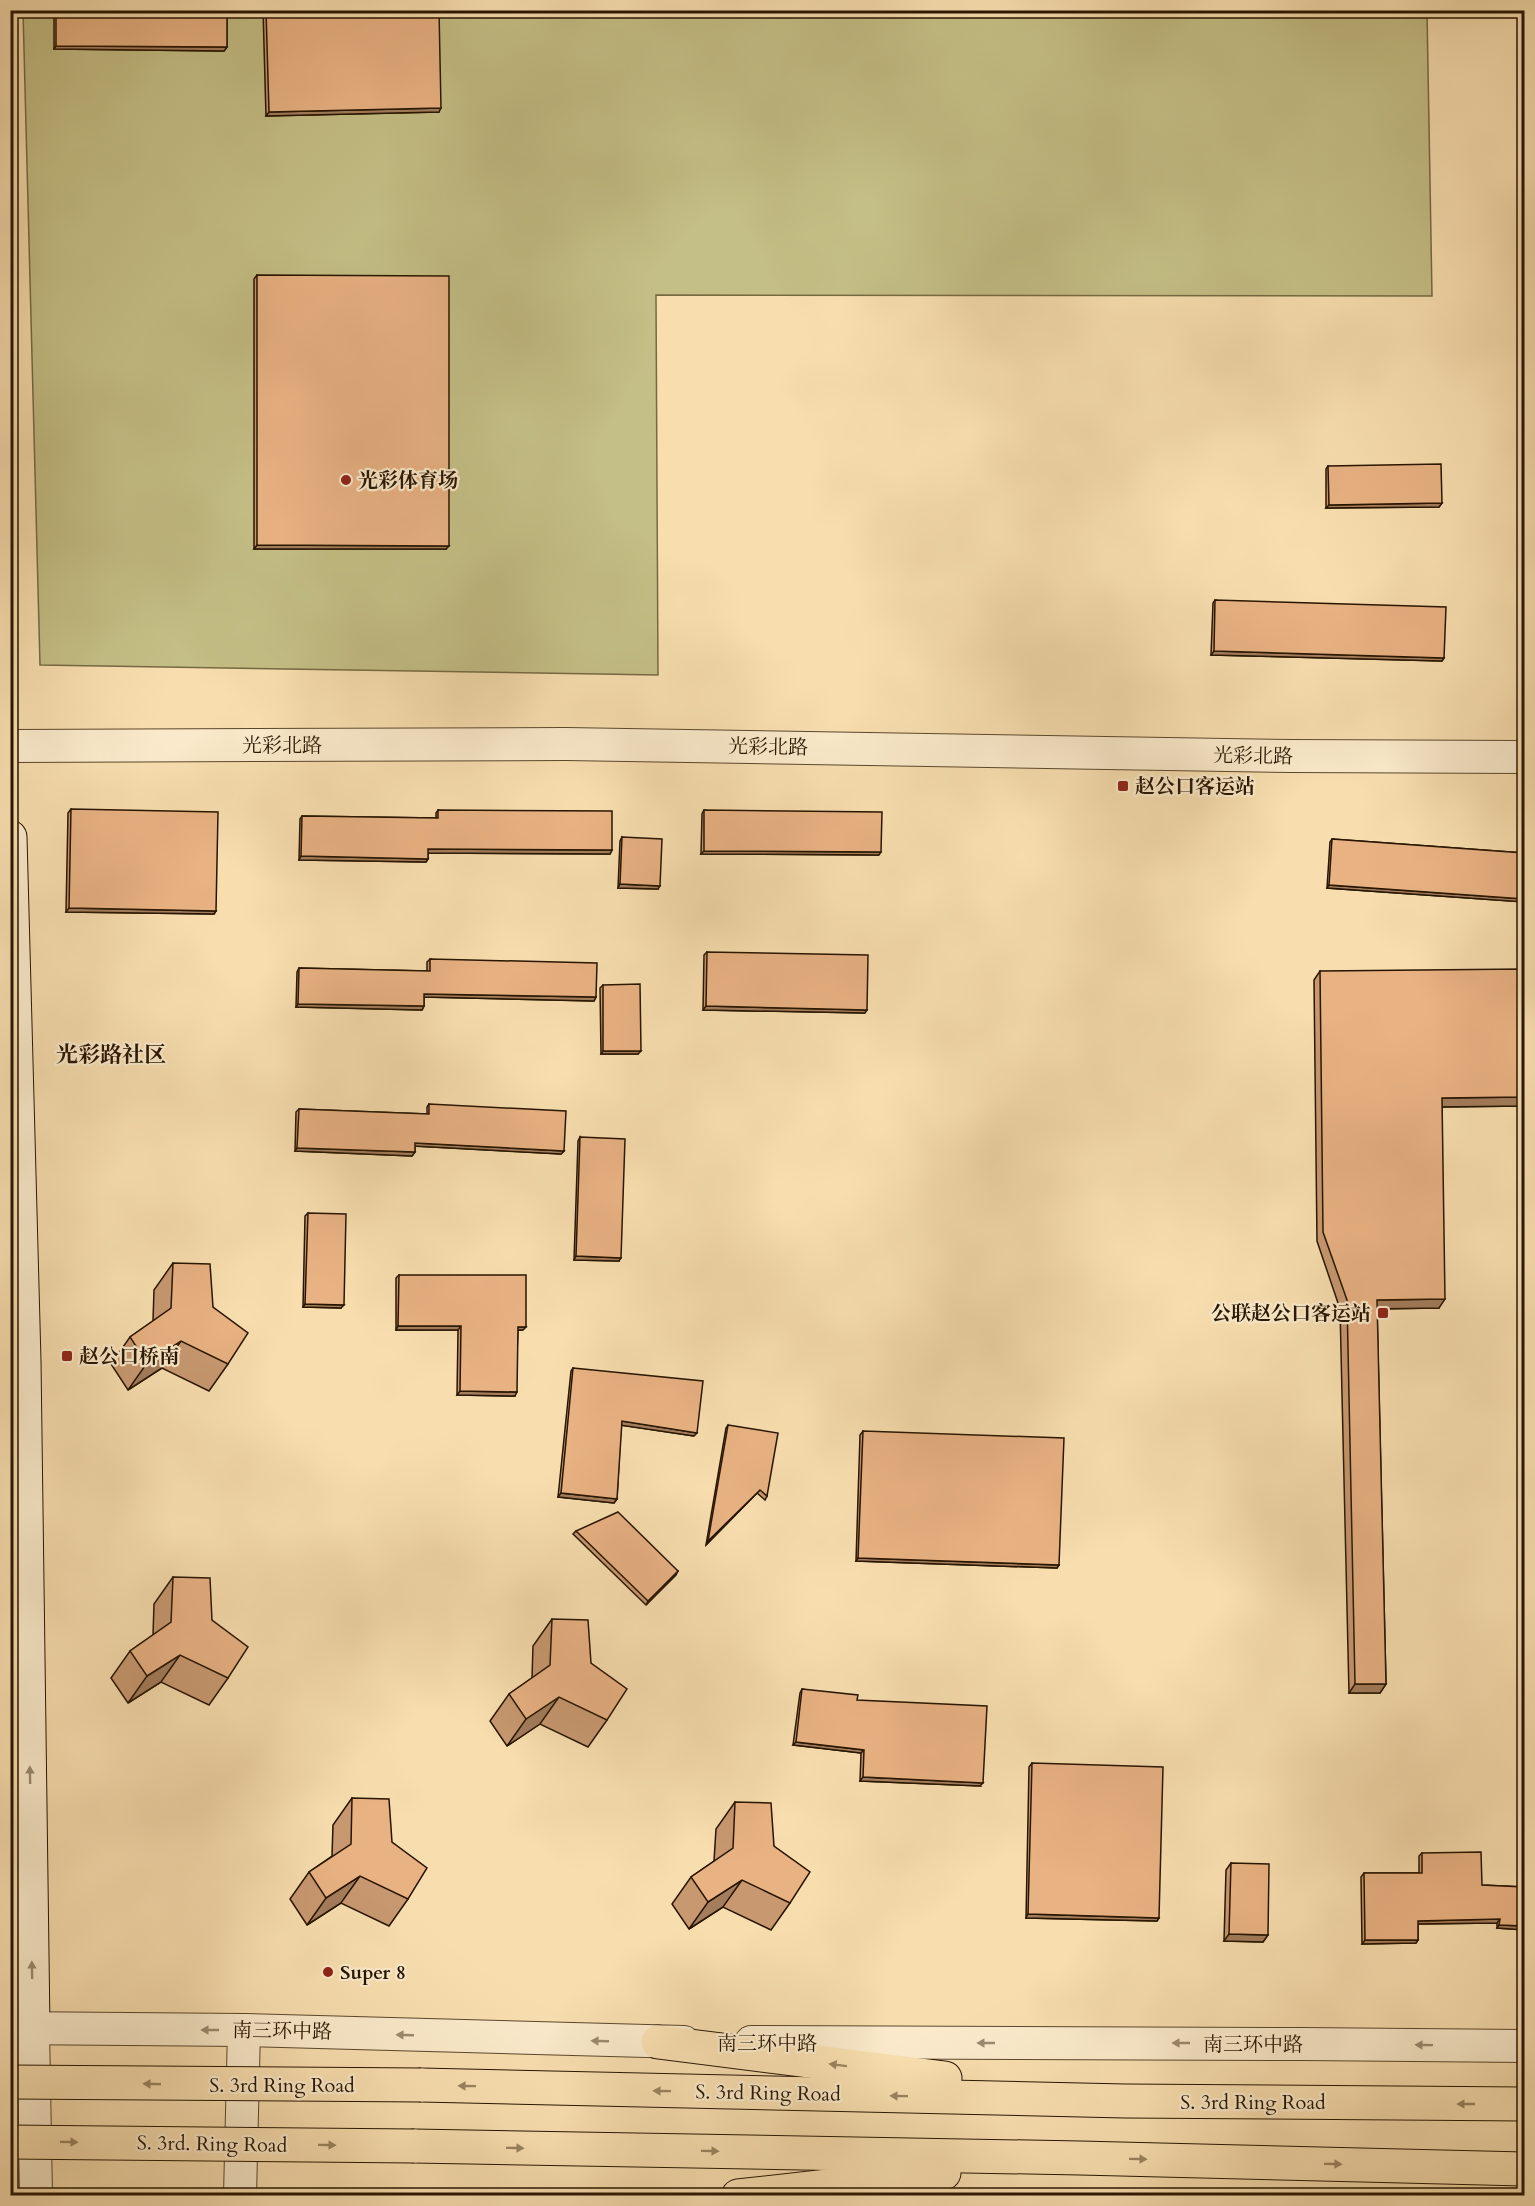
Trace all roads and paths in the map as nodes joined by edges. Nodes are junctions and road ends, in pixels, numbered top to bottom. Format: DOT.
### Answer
graph roads {
  1 [pos="10,746"];
  2 [pos="1524,757"];
  3 [pos="10,837"];
  4 [pos="22,2028"];
  5 [pos="244,2030"];
  6 [pos="658,2042"];
  7 [pos="1524,2046"];
  8 [pos="10,2082"];
  9 [pos="1125,2101"];
  10 [pos="1524,2104"];
  11 [pos="10,2142"];
  12 [pos="1080,2158"];
  13 [pos="1524,2169"];
  14 [pos="36,2196"];
  15 [pos="240,2196"];
  16 [pos="738,2196"];
  1 -- 2 [label="street, 光彩北路"];
  4 -- 3 [label="main road, one-way"];
  5 -- 4 [label="street, 南三环中路, one-way"];
  4 -- 14 [label="street"];
  6 -- 5 [label="street, 南三环中路, one-way"];
  5 -- 15 [label="street"];
  7 -- 6 [label="street, 南三环中路, one-way"];
  9 -- 6 [label="highway, one-way"];
  9 -- 8 [label="highway, S. 3rd Ring Road, one-way, bridge"];
  10 -- 9 [label="highway, S. 3rd Ring Road, one-way"];
  11 -- 12 [label="highway, S. 3rd. Ring Road, one-way, bridge"];
  12 -- 13 [label="highway, one-way"];
  12 -- 16 [label="highway"];
}
